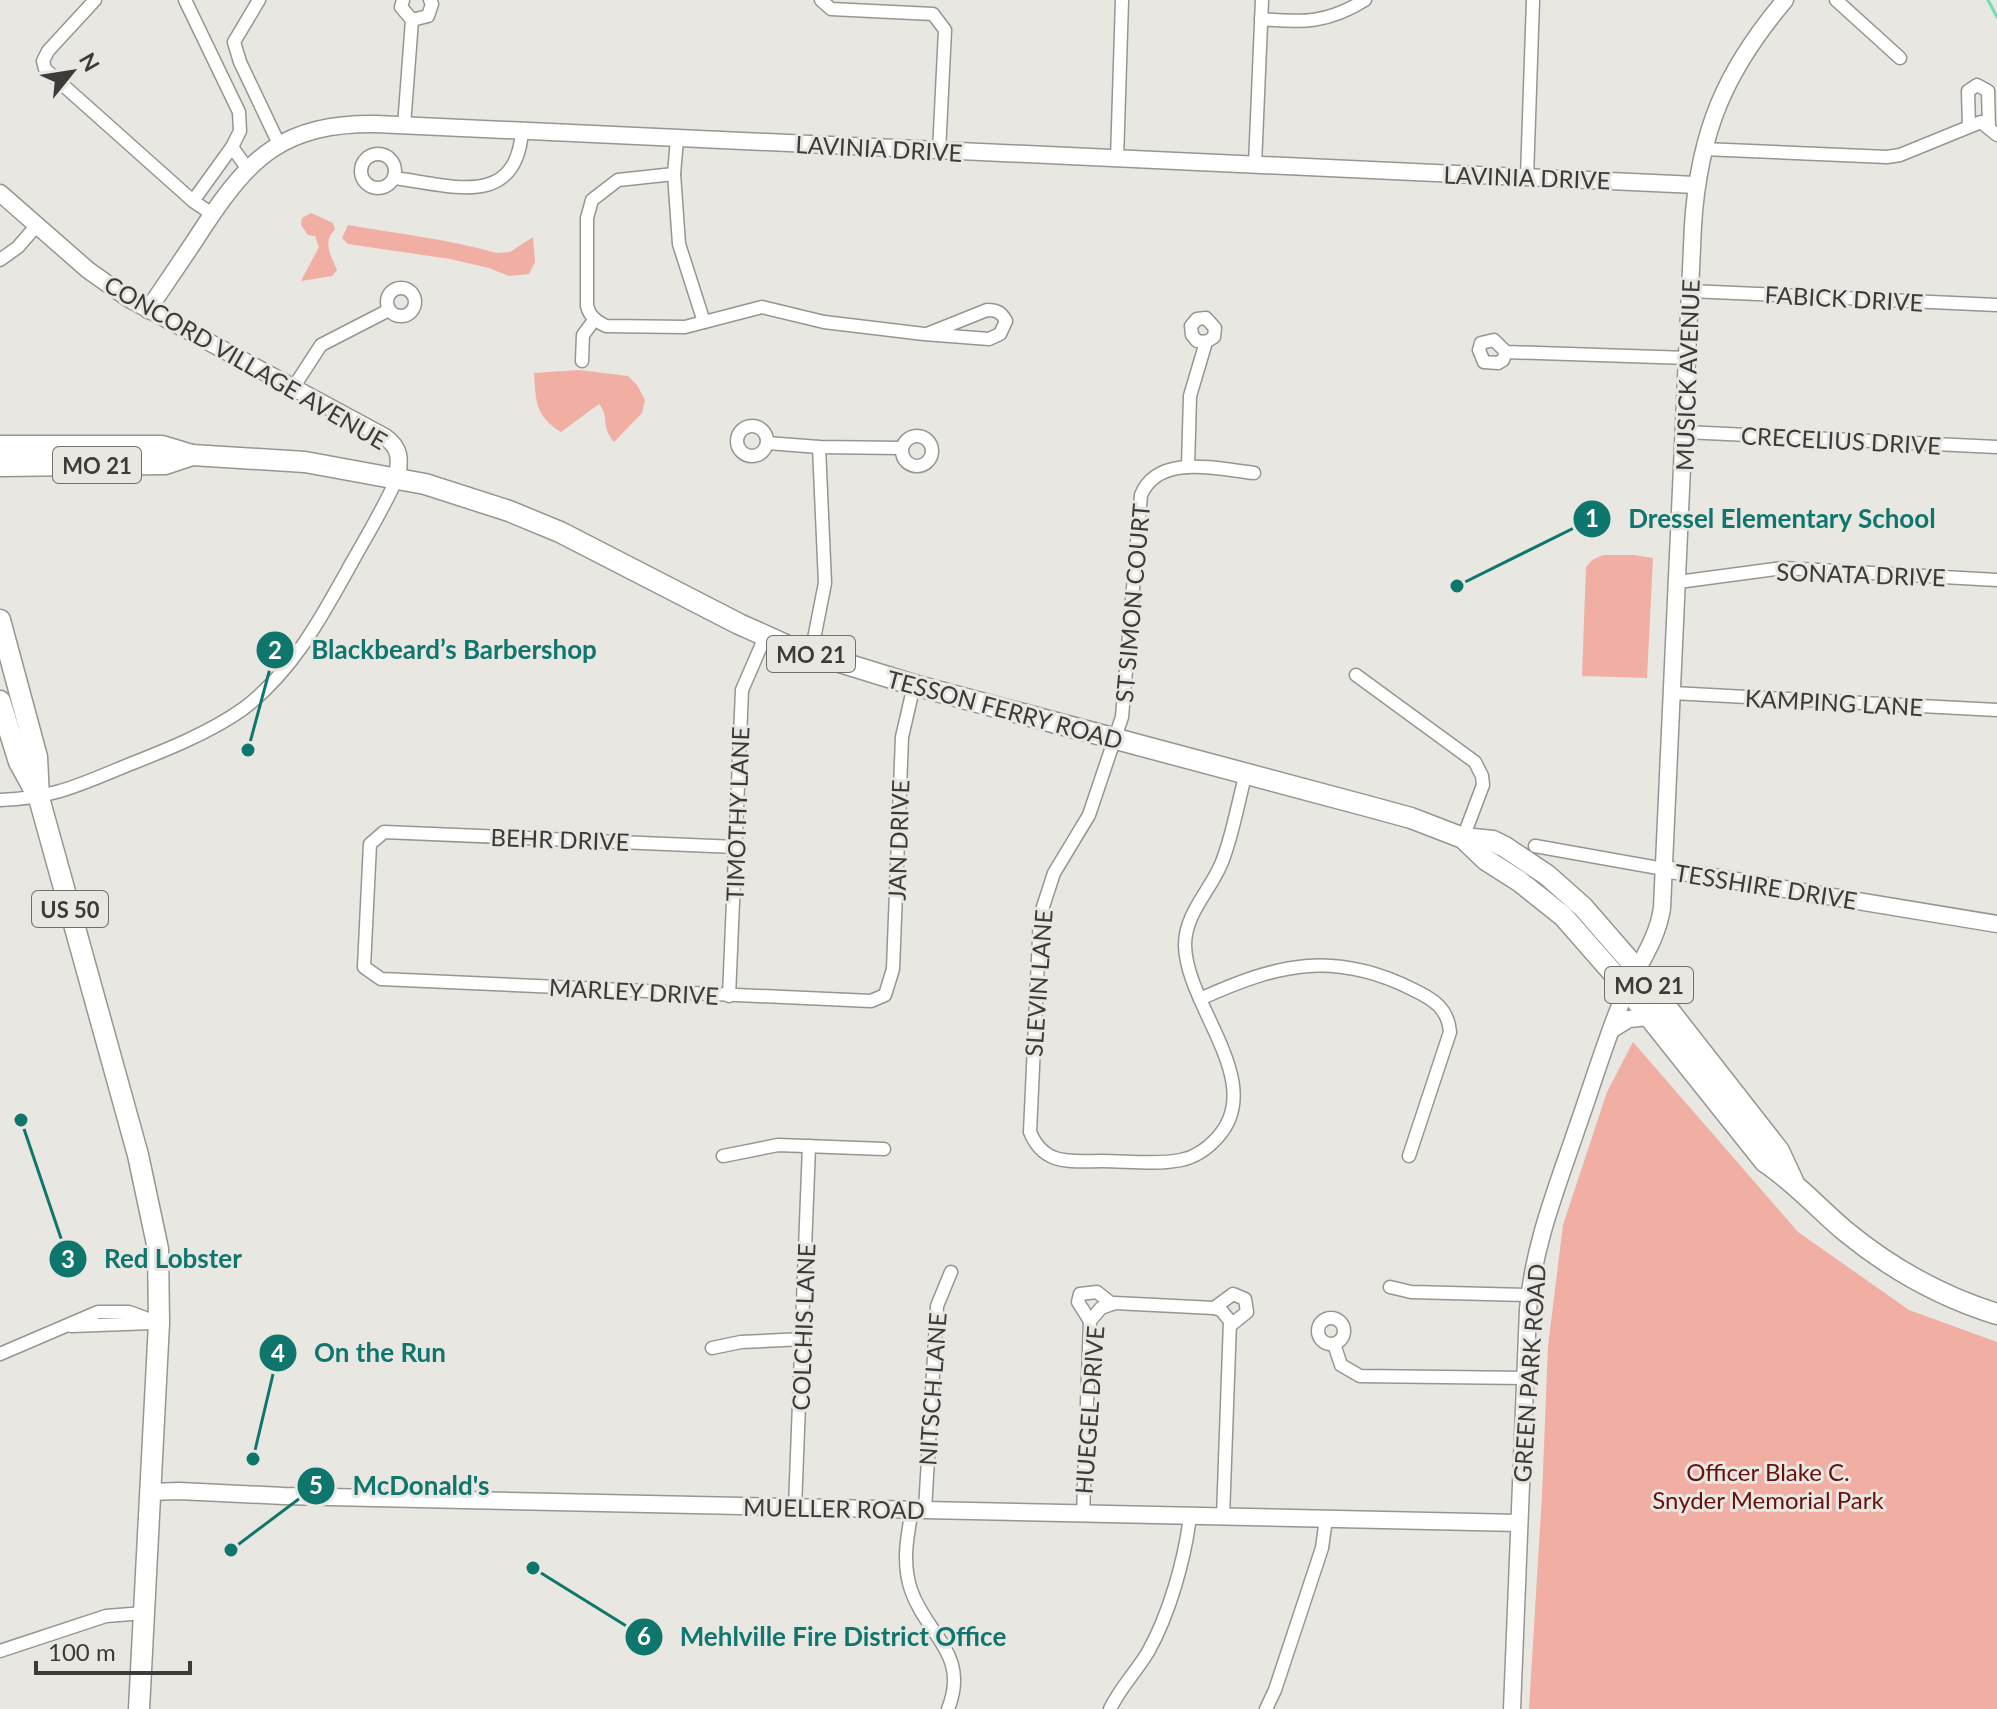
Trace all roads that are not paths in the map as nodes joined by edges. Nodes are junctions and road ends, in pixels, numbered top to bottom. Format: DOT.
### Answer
graph roads {
  1 [pos="95,0"];
  2 [pos="185,0"];
  3 [pos="259,0"];
  4 [pos="403,0"];
  5 [pos="430,0"];
  6 [pos="821,0"];
  7 [pos="1122,0"];
  8 [pos="1262,0"];
  9 [pos="1365,0"];
  10 [pos="1533,0"];
  11 [pos="1785,0"];
  12 [pos="1836,0"];
  13 [pos="1261,19"];
  14 [pos="412,20"];
  15 [pos="1900,58"];
  16 [pos="404,126"];
  17 [pos="1984,128"];
  18 [pos="522,131"];
  19 [pos="677,139"];
  20 [pos="279,144"];
  21 [pos="232,147"];
  22 [pos="1703,149"];
  23 [pos="939,152"];
  24 [pos="1117,159"];
  25 [pos="1255,165"];
  26 [pos="247,168"];
  27 [pos="674,174"];
  28 [pos="1527,177"];
  29 [pos="394,178"];
  30 [pos="1696,185"];
  31 [pos="0,193"];
  32 [pos="193,201"];
  33 [pos="212,214"];
  34 [pos="37,225"];
  35 [pos="0,260"];
  36 [pos="1690,291"];
  37 [pos="1997,305"];
  38 [pos="148,310"];
  39 [pos="389,310"];
  40 [pos="595,319"];
  41 [pos="704,322"];
  42 [pos="927,334"];
  43 [pos="1206,342"];
  44 [pos="1506,352"];
  45 [pos="1688,358"];
  46 [pos="582,361"];
  47 [pos="293,388"];
  48 [pos="1685,432"];
  49 [pos="767,443"];
  50 [pos="819,447"];
  51 [pos="1997,447"];
  52 [pos="901,448"];
  53 [pos="1,451"];
  54 [pos="1188,467"];
  55 [pos="1254,473"];
  56 [pos="397,478"];
  57 [pos="1997,580"];
  58 [pos="1678,582"];
  59 [pos="0,620"];
  60 [pos="765,637"];
  61 [pos="811,654"];
  62 [pos="1356,675"];
  63 [pos="914,685"];
  64 [pos="1672,693"];
  65 [pos="0,701"];
  66 [pos="1997,710"];
  67 [pos="1114,738"];
  68 [pos="1246,773"];
  69 [pos="39,798"];
  70 [pos="0,800"];
  71 [pos="1463,838"];
  72 [pos="1535,846"];
  73 [pos="736,847"];
  74 [pos="1664,869"];
  75 [pos="1997,924"];
  76 [pos="1636,968"];
  77 [pos="381,979"];
  78 [pos="1627,989"];
  79 [pos="885,995"];
  80 [pos="729,996"];
  81 [pos="1200,999"];
  82 [pos="1649,1017"];
  83 [pos="1611,1030"];
  84 [pos="809,1146"];
  85 [pos="884,1149"];
  86 [pos="723,1156"];
  87 [pos="1409,1156"];
  88 [pos="1793,1181"];
  89 [pos="951,1272"];
  90 [pos="1390,1287"];
  91 [pos="1529,1295"];
  92 [pos="1106,1306"];
  93 [pos="1214,1308"];
  94 [pos="1997,1314"];
  95 [pos="1229,1320"];
  96 [pos="1090,1321"];
  97 [pos="159,1323"];
  98 [pos="803,1339"];
  99 [pos="1334,1344"];
  100 [pos="712,1348"];
  101 [pos="0,1354"];
  102 [pos="1525,1378"];
  103 [pos="150,1492"];
  104 [pos="795,1507"];
  105 [pos="918,1510"];
  106 [pos="1083,1514"];
  107 [pos="1190,1516"];
  108 [pos="1223,1517"];
  109 [pos="1326,1519"];
  110 [pos="1519,1523"];
  111 [pos="144,1613"];
  112 [pos="0,1651"];
  113 [pos="139,1709"];
  114 [pos="948,1709"];
  115 [pos="1110,1709"];
  116 [pos="1266,1709"];
  117 [pos="1512,1709"];
  1 -- 32 [label="street"];
  2 -- 21 [label="street"];
  3 -- 20 [label="street"];
  4 -- 14 [label="street"];
  5 -- 14 [label="street"];
  6 -- 23 [label="street"];
  7 -- 24 [label="street"];
  8 -- 13 [label="street"];
  9 -- 13 [label="street"];
  10 -- 28 [label="street"];
  11 -- 22 [label="street, MUSICK AVENUE"];
  12 -- 15 [label="street"];
  13 -- 25 [label="street"];
  14 -- 16 [label="street"];
  16 -- 18 [label="street, LAVINIA DRIVE"];
  16 -- 20 [label="street, LAVINIA DRIVE"];
  17 -- 22 [label="street"];
  18 -- 19 [label="street, LAVINIA DRIVE"];
  18 -- 29 [label="street"];
  19 -- 23 [label="street, LAVINIA DRIVE"];
  19 -- 27 [label="street"];
  20 -- 26 [label="street, LAVINIA DRIVE"];
  21 -- 26 [label="street"];
  21 -- 32 [label="street"];
  22 -- 30 [label="street, MUSICK AVENUE"];
  23 -- 24 [label="street, LAVINIA DRIVE"];
  24 -- 25 [label="street, LAVINIA DRIVE"];
  25 -- 28 [label="street, LAVINIA DRIVE"];
  26 -- 33 [label="street, LAVINIA DRIVE"];
  27 -- 40 [label="street"];
  27 -- 41 [label="street"];
  28 -- 30 [label="street, LAVINIA DRIVE"];
  30 -- 36 [label="street, MUSICK AVENUE"];
  31 -- 34 [label="street, CONCORD VILLAGE AVENUE"];
  32 -- 33 [label="street"];
  33 -- 38 [label="street, LAVINIA DRIVE"];
  34 -- 35 [label="street"];
  34 -- 38 [label="street, CONCORD VILLAGE AVENUE"];
  36 -- 37 [label="street, FABICK DRIVE"];
  36 -- 45 [label="street, MUSICK AVENUE"];
  38 -- 47 [label="street, CONCORD VILLAGE AVENUE"];
  39 -- 47 [label="street"];
  40 -- 41 [label="street"];
  40 -- 46 [label="street"];
  41 -- 42 [label="street"];
  42 -- 42 [label="street"];
  43 -- 54 [label="street"];
  44 -- 45 [label="street"];
  45 -- 48 [label="street, MUSICK AVENUE"];
  47 -- 56 [label="street, CONCORD VILLAGE AVENUE"];
  48 -- 51 [label="street, CRECELIUS DRIVE"];
  48 -- 58 [label="street, MUSICK AVENUE"];
  49 -- 50 [label="street"];
  50 -- 52 [label="street"];
  50 -- 61 [label="street"];
  53 -- 56 [label="main road, TESSON FERRY ROAD / MO 21"];
  54 -- 55 [label="street, ST SIMON COURT"];
  54 -- 67 [label="street, ST SIMON COURT"];
  56 -- 60 [label="main road, TESSON FERRY ROAD / MO 21"];
  56 -- 69 [label="street"];
  57 -- 58 [label="street, SONATA DRIVE"];
  58 -- 64 [label="street, MUSICK AVENUE"];
  59 -- 69 [label="main road, US 50"];
  60 -- 61 [label="main road, TESSON FERRY ROAD / MO 21"];
  60 -- 73 [label="street, TIMOTHY LANE"];
  61 -- 63 [label="main road, TESSON FERRY ROAD / MO 21"];
  62 -- 71 [label="street"];
  63 -- 67 [label="main road, TESSON FERRY ROAD / MO 21"];
  63 -- 79 [label="street, JAN DRIVE"];
  64 -- 66 [label="street, KAMPING LANE"];
  64 -- 74 [label="street, MUSICK AVENUE"];
  65 -- 69 [label="main road, US 50"];
  67 -- 68 [label="main road, TESSON FERRY ROAD / MO 21"];
  67 -- 81 [label="street, SLEVIN LANE"];
  68 -- 71 [label="main road, TESSON FERRY ROAD / MO 21"];
  68 -- 81 [label="street"];
  69 -- 70 [label="street"];
  69 -- 97 [label="main road, US 50"];
  71 -- 76 [label="main road, TESSON FERRY ROAD / MO 21"];
  71 -- 78 [label="main road, TESSON FERRY ROAD / MO 21"];
  72 -- 74 [label="street, TESSHIRE DRIVE"];
  73 -- 77 [label="street, BEHR DRIVE"];
  73 -- 80 [label="street, TIMOTHY LANE"];
  74 -- 75 [label="street, TESSHIRE DRIVE"];
  74 -- 76 [label="street, GREEN PARK ROAD"];
  76 -- 78 [label="street, GREEN PARK ROAD"];
  76 -- 88 [label="main road, TESSON FERRY ROAD / MO 21"];
  77 -- 80 [label="street, MARLEY DRIVE"];
  78 -- 82 [label="main road, TESSON FERRY ROAD / MO 21"];
  78 -- 83 [label="street, GREEN PARK ROAD"];
  79 -- 80 [label="street, MARLEY DRIVE"];
  81 -- 87 [label="street"];
  82 -- 83 [label="street"];
  82 -- 88 [label="main road, TESSON FERRY ROAD / MO 21"];
  83 -- 91 [label="street, GREEN PARK ROAD"];
  84 -- 85 [label="street"];
  84 -- 86 [label="street"];
  84 -- 98 [label="street, COLCHIS LANE"];
  88 -- 94 [label="main road, TESSON FERRY ROAD / MO 21"];
  89 -- 105 [label="street, NITSCH LANE"];
  90 -- 91 [label="street"];
  91 -- 102 [label="street, GREEN PARK ROAD"];
  92 -- 93 [label="street"];
  92 -- 96 [label="street, HUEGEL DRIVE"];
  92 -- 96 [label="street"];
  93 -- 95 [label="street"];
  93 -- 95 [label="street"];
  95 -- 108 [label="street"];
  96 -- 106 [label="street, HUEGEL DRIVE"];
  97 -- 101 [label="street"];
  97 -- 103 [label="main road, US 50"];
  98 -- 100 [label="street"];
  98 -- 104 [label="street, COLCHIS LANE"];
  99 -- 102 [label="street"];
  102 -- 110 [label="street, GREEN PARK ROAD"];
  103 -- 104 [label="street, MUELLER ROAD"];
  103 -- 111 [label="main road, US 50"];
  104 -- 105 [label="street, MUELLER ROAD"];
  105 -- 106 [label="street, MUELLER ROAD"];
  105 -- 114 [label="street, NITSCH LANE"];
  106 -- 107 [label="street, MUELLER ROAD"];
  107 -- 108 [label="street, MUELLER ROAD"];
  107 -- 115 [label="street"];
  108 -- 109 [label="street, MUELLER ROAD"];
  109 -- 110 [label="street, MUELLER ROAD"];
  109 -- 116 [label="street"];
  110 -- 117 [label="street, GREEN PARK ROAD"];
  111 -- 112 [label="street"];
  111 -- 113 [label="main road, US 50"];
}
